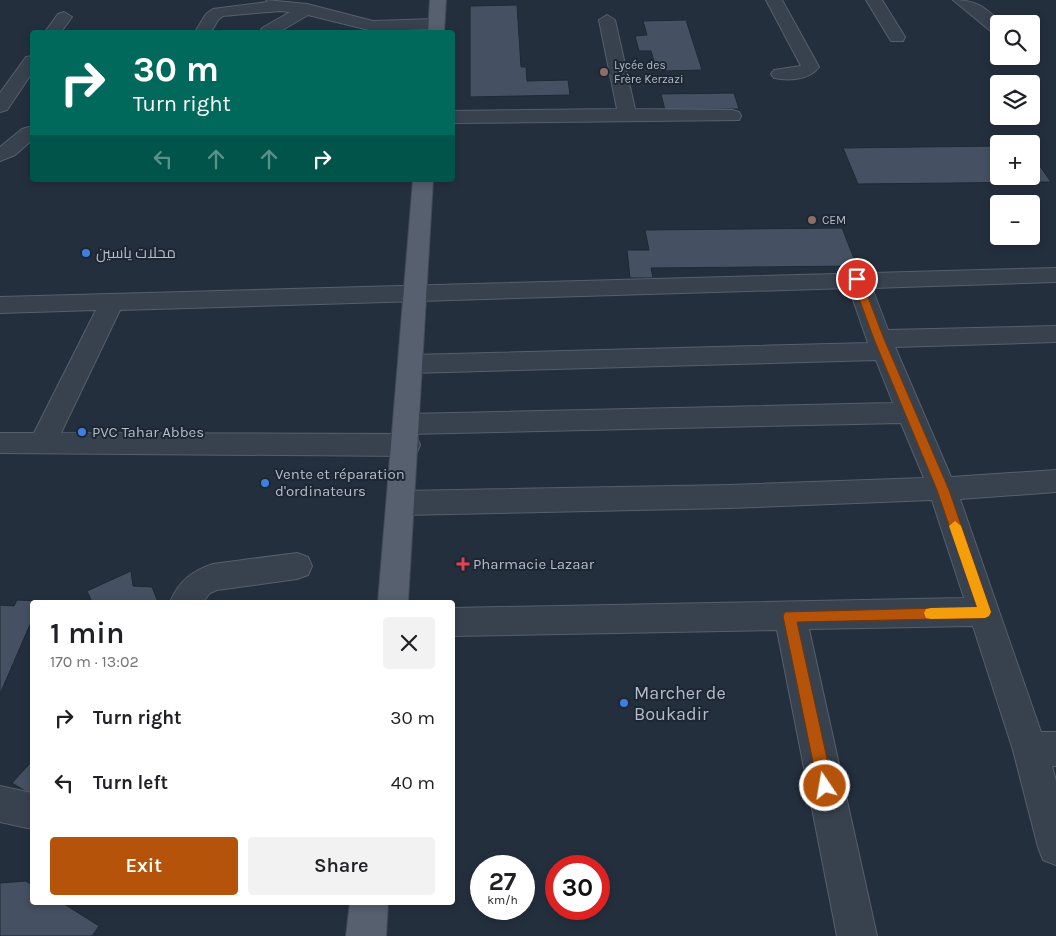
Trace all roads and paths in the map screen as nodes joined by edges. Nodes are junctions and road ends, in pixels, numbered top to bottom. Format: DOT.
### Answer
graph roads {
  1 [pos="438,0"];
  2 [pos="774,0"];
  3 [pos="874,0"];
  4 [pos="960,0"];
  5 [pos="277,3"];
  6 [pos="307,9"];
  7 [pos="64,17"];
  8 [pos="607,20"];
  9 [pos="990,21"];
  10 [pos="436,28"];
  11 [pos="54,30"];
  12 [pos="204,30"];
  13 [pos="271,30"];
  14 [pos="896,37"];
  15 [pos="30,64"];
  16 [pos="780,74"];
  17 [pos="0,106"];
  18 [pos="626,114"];
  19 [pos="455,116"];
  20 [pos="732,116"];
  21 [pos="0,133"];
  22 [pos="30,133"];
  23 [pos="30,134"];
  24 [pos="0,155"];
  25 [pos="423,182"];
  26 [pos="1056,275"];
  27 [pos="857,279"];
  28 [pos="414,293"];
  29 [pos="112,302"];
  30 [pos="0,305"];
  31 [pos="1056,334"];
  32 [pos="881,345"];
  33 [pos="411,364"];
  34 [pos="910,412"];
  35 [pos="408,435"];
  36 [pos="43,442"];
  37 [pos="0,443"];
  38 [pos="1056,481"];
  39 [pos="943,490"];
  40 [pos="403,502"];
  41 [pos="297,566"];
  42 [pos="186,600"];
  43 [pos="393,600"];
  44 [pos="985,612"];
  45 [pos="790,616"];
  46 [pos="455,622"];
  47 [pos="1043,750"];
  48 [pos="0,804"];
  49 [pos="30,811"];
  50 [pos="1056,847"];
  51 [pos="369,905"];
  52 [pos="366,936"];
  53 [pos="857,936"];
  1 -- 10 [label="main road"];
  2 -- 16 [label="street"];
  3 -- 14 [label="street"];
  4 -- 9 [label="street"];
  5 -- 6 [label="street"];
  5 -- 12 [label="street"];
  6 -- 10 [label="street"];
  6 -- 13 [label="street"];
  7 -- 11 [label="street"];
  8 -- 18 [label="street"];
  15 -- 17 [label="street"];
  18 -- 19 [label="street"];
  18 -- 20 [label="street"];
  21 -- 22 [label="street"];
  23 -- 24 [label="street"];
  25 -- 28 [label="main road"];
  26 -- 27 [label="street"];
  27 -- 28 [label="street"];
  27 -- 32 [label="street"];
  28 -- 29 [label="street"];
  28 -- 33 [label="main road"];
  29 -- 30 [label="street"];
  29 -- 36 [label="street"];
  31 -- 32 [label="street"];
  32 -- 33 [label="street"];
  32 -- 34 [label="street"];
  33 -- 35 [label="main road"];
  34 -- 35 [label="street"];
  34 -- 39 [label="street"];
  35 -- 36 [label="street"];
  35 -- 40 [label="main road"];
  36 -- 37 [label="street"];
  38 -- 39 [label="street"];
  39 -- 40 [label="street"];
  39 -- 44 [label="street"];
  40 -- 43 [label="main road"];
  41 -- 42 [label="street"];
  44 -- 45 [label="street"];
  44 -- 47 [label="street"];
  45 -- 46 [label="street"];
  45 -- 53 [label="street"];
  47 -- 50 [label="street"];
  48 -- 49 [label="street"];
  51 -- 52 [label="main road"];
}
